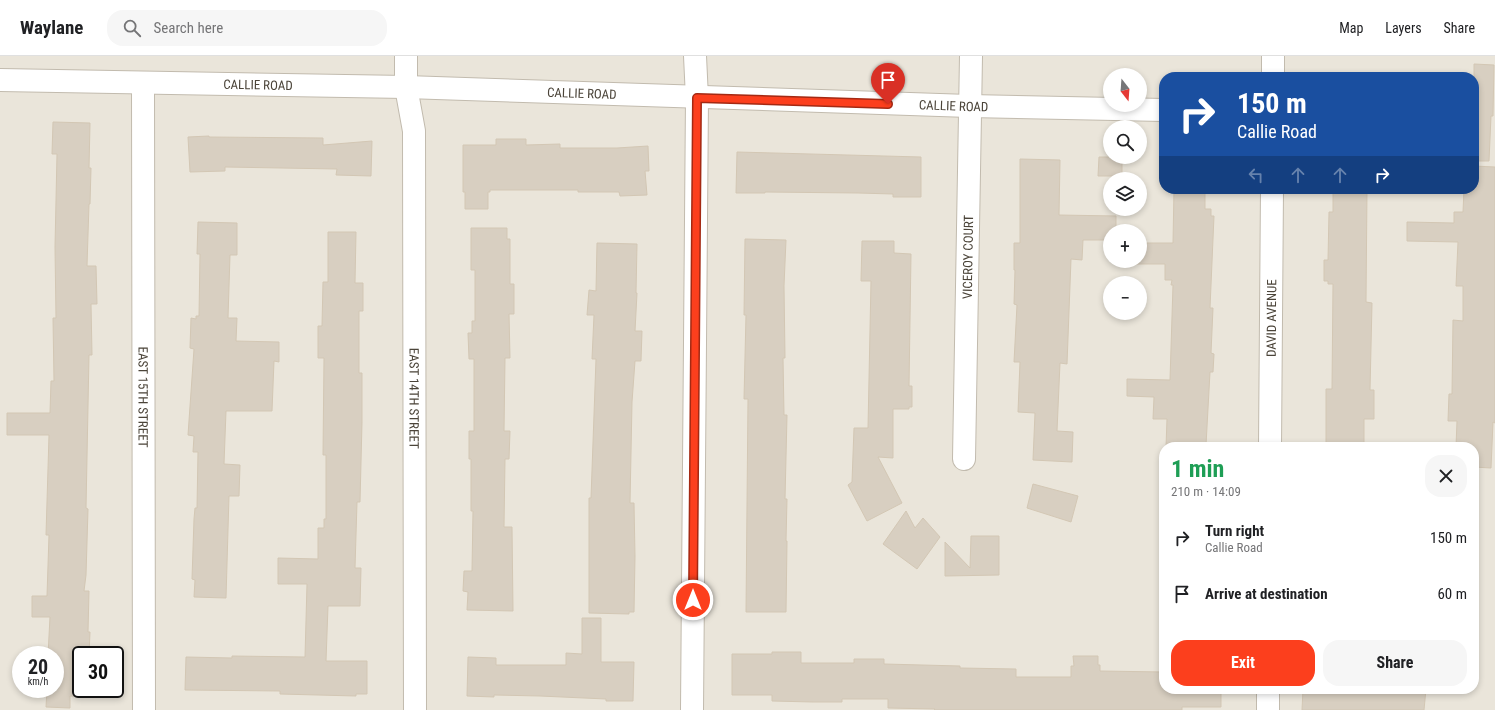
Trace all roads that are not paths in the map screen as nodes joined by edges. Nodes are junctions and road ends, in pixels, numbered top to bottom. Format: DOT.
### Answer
graph roads {
  1 [pos="406,56"];
  2 [pos="695,56"];
  3 [pos="971,56"];
  4 [pos="1273,56"];
  5 [pos="1273,72"];
  6 [pos="0,80"];
  7 [pos="143,84"];
  8 [pos="406,87"];
  9 [pos="697,98"];
  10 [pos="969,106"];
  11 [pos="1159,110"];
  12 [pos="1272,194"];
  13 [pos="1270,442"];
  14 [pos="964,459"];
  15 [pos="1268,694"];
  16 [pos="144,710"];
  17 [pos="415,710"];
  18 [pos="692,710"];
  19 [pos="1268,710"];
  1 -- 8 [label="street, EAST 14TH STREET"];
  2 -- 9 [label="street"];
  3 -- 10 [label="street, VICEROY COURT"];
  4 -- 5 [label="street"];
  6 -- 7 [label="street, CALLIE ROAD"];
  7 -- 8 [label="street, CALLIE ROAD"];
  7 -- 16 [label="street, EAST 15TH STREET"];
  8 -- 9 [label="street, CALLIE ROAD"];
  8 -- 17 [label="street, EAST 14TH STREET"];
  9 -- 10 [label="street, CALLIE ROAD"];
  9 -- 18 [label="street"];
  10 -- 11 [label="street, CALLIE ROAD"];
  10 -- 14 [label="street, VICEROY COURT"];
  12 -- 13 [label="street, DAVID AVENUE"];
  15 -- 19 [label="street"];
}
